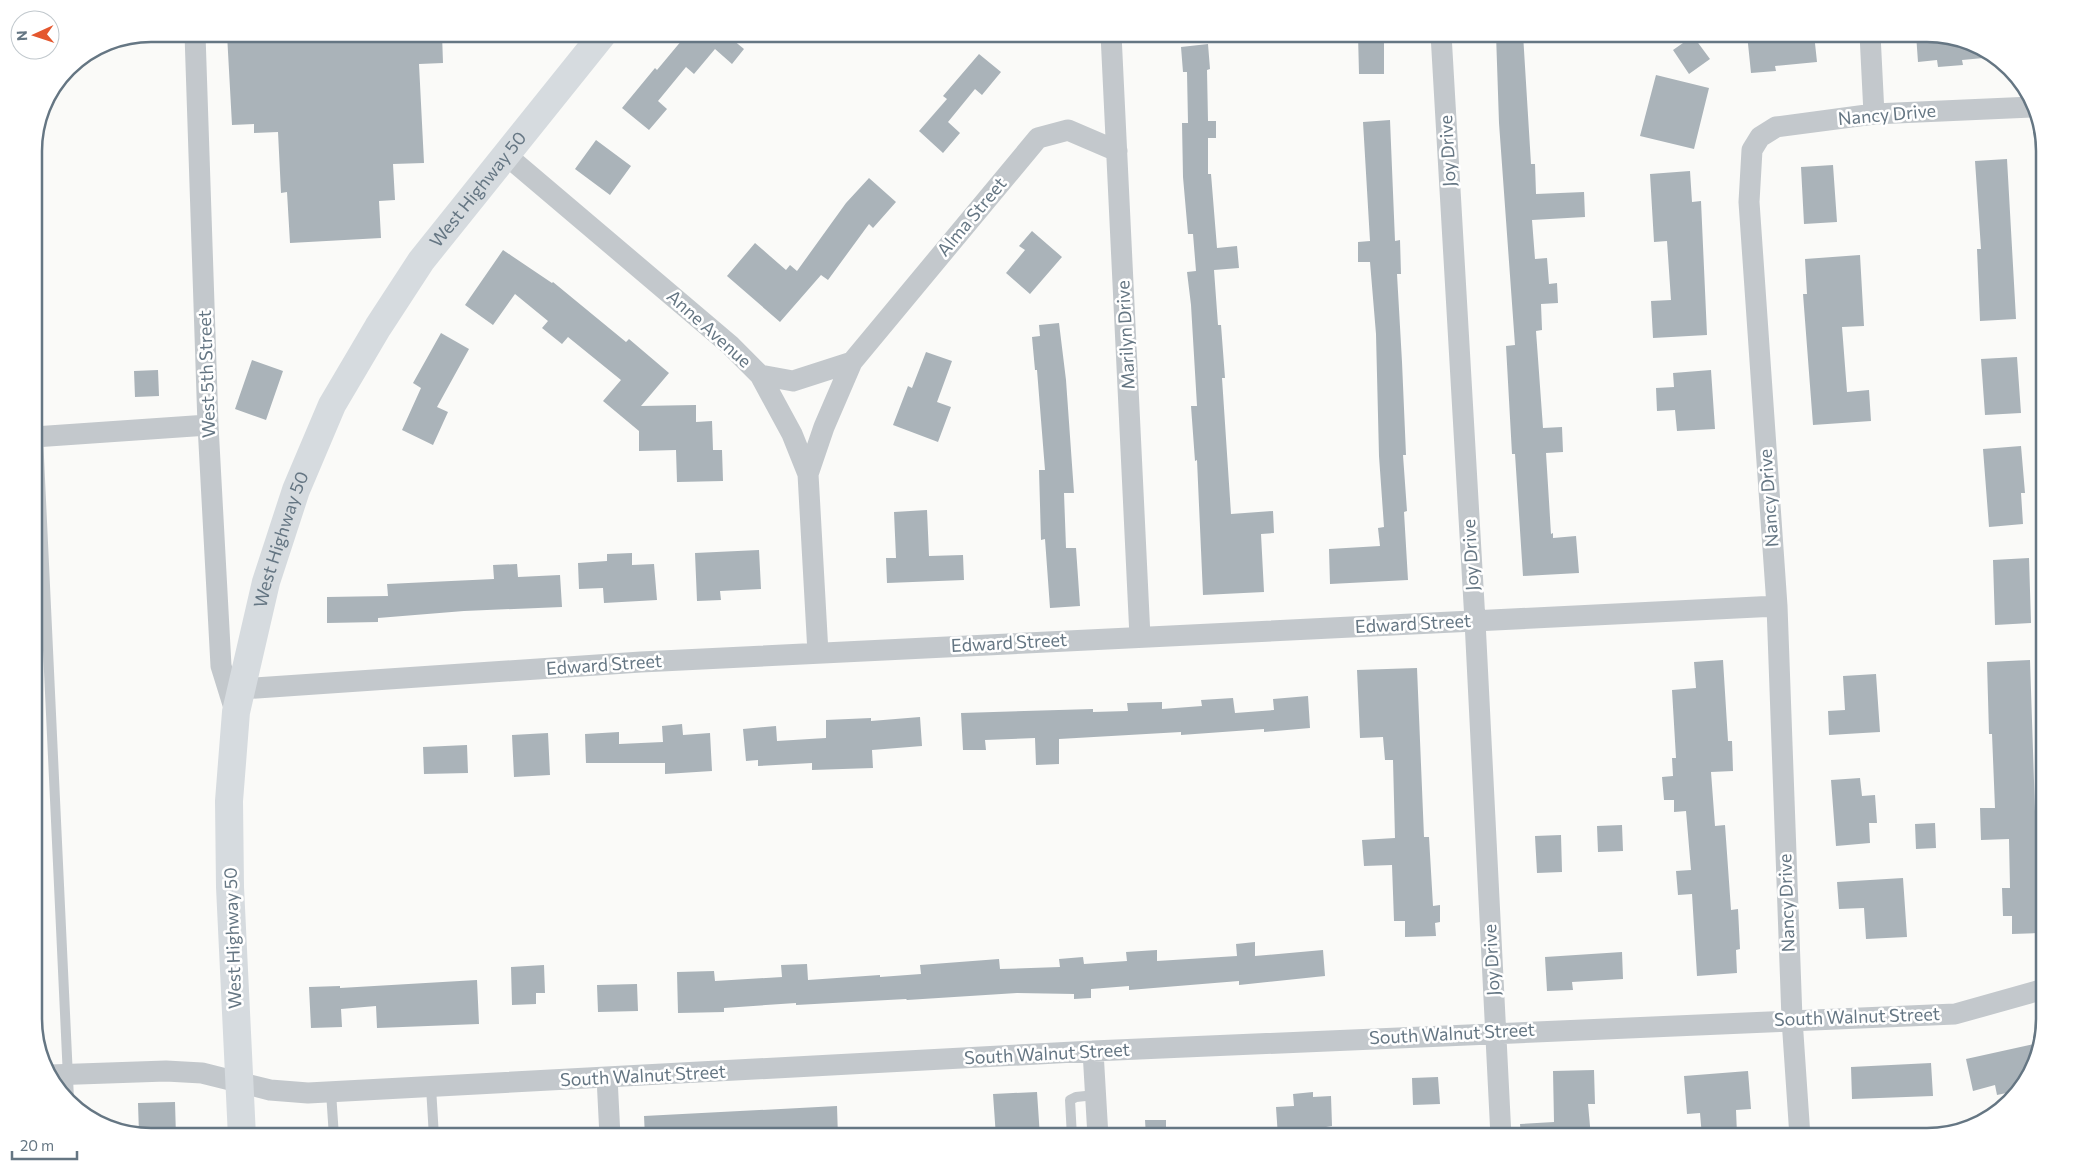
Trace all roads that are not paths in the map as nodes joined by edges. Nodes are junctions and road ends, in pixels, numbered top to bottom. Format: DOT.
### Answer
graph roads {
  1 [pos="1111,42"];
  2 [pos="1441,42"];
  3 [pos="1870,42"];
  4 [pos="195,43"];
  5 [pos="596,43"];
  6 [pos="2026,107"];
  7 [pos="1874,114"];
  8 [pos="1117,151"];
  9 [pos="506,155"];
  10 [pos="852,362"];
  11 [pos="760,375"];
  12 [pos="208,424"];
  13 [pos="43,436"];
  14 [pos="808,474"];
  15 [pos="1777,606"];
  16 [pos="1475,621"];
  17 [pos="43,630"];
  18 [pos="1140,637"];
  19 [pos="818,654"];
  20 [pos="238,701"];
  21 [pos="2036,991"];
  22 [pos="1792,1019"];
  23 [pos="1495,1032"];
  24 [pos="1093,1051"];
  25 [pos="59,1074"];
  26 [pos="607,1078"];
  27 [pos="239,1083"];
  28 [pos="430,1087"];
  29 [pos="331,1092"];
  30 [pos="1095,1095"];
  31 [pos="242,1128"];
  32 [pos="333,1128"];
  33 [pos="433,1128"];
  34 [pos="610,1128"];
  35 [pos="1072,1128"];
  36 [pos="1097,1128"];
  37 [pos="1500,1128"];
  38 [pos="1799,1128"];
  1 -- 8 [label="street, Marilyn Drive"];
  2 -- 16 [label="street, Joy Drive"];
  3 -- 7 [label="street"];
  4 -- 12 [label="street, West 5th Street"];
  5 -- 9 [label="main road, West Highway 50"];
  6 -- 7 [label="street, Nancy Drive"];
  7 -- 15 [label="street, Nancy Drive"];
  8 -- 10 [label="street, Alma Street"];
  8 -- 18 [label="street, Marilyn Drive"];
  9 -- 11 [label="street, Anne Avenue"];
  9 -- 20 [label="main road, West Highway 50"];
  10 -- 11 [label="street"];
  10 -- 14 [label="street, Alma Street"];
  11 -- 14 [label="street, Anne Avenue"];
  12 -- 13 [label="street"];
  12 -- 20 [label="street, West 5th Street"];
  14 -- 19 [label="street, Anne Avenue"];
  15 -- 16 [label="street, Edward Street"];
  15 -- 22 [label="street, Nancy Drive"];
  16 -- 18 [label="street, Edward Street"];
  16 -- 23 [label="street, Joy Drive"];
  17 -- 25 [label="lane"];
  18 -- 19 [label="street, Edward Street"];
  19 -- 20 [label="street, Edward Street"];
  20 -- 27 [label="main road, West Highway 50"];
  21 -- 22 [label="street, South Walnut Street"];
  22 -- 23 [label="street, South Walnut Street"];
  22 -- 38 [label="street, Nancy Drive"];
  23 -- 24 [label="street, South Walnut Street"];
  23 -- 37 [label="street, Joy Drive"];
  24 -- 26 [label="street, South Walnut Street"];
  24 -- 30 [label="street"];
  25 -- 27 [label="street, South Walnut Street"];
  26 -- 28 [label="street, South Walnut Street"];
  26 -- 34 [label="street"];
  27 -- 29 [label="street, South Walnut Street"];
  27 -- 31 [label="main road, West Highway 50"];
  28 -- 29 [label="street, South Walnut Street"];
  28 -- 33 [label="lane"];
  29 -- 32 [label="lane"];
  30 -- 35 [label="lane"];
  30 -- 36 [label="street"];
}
